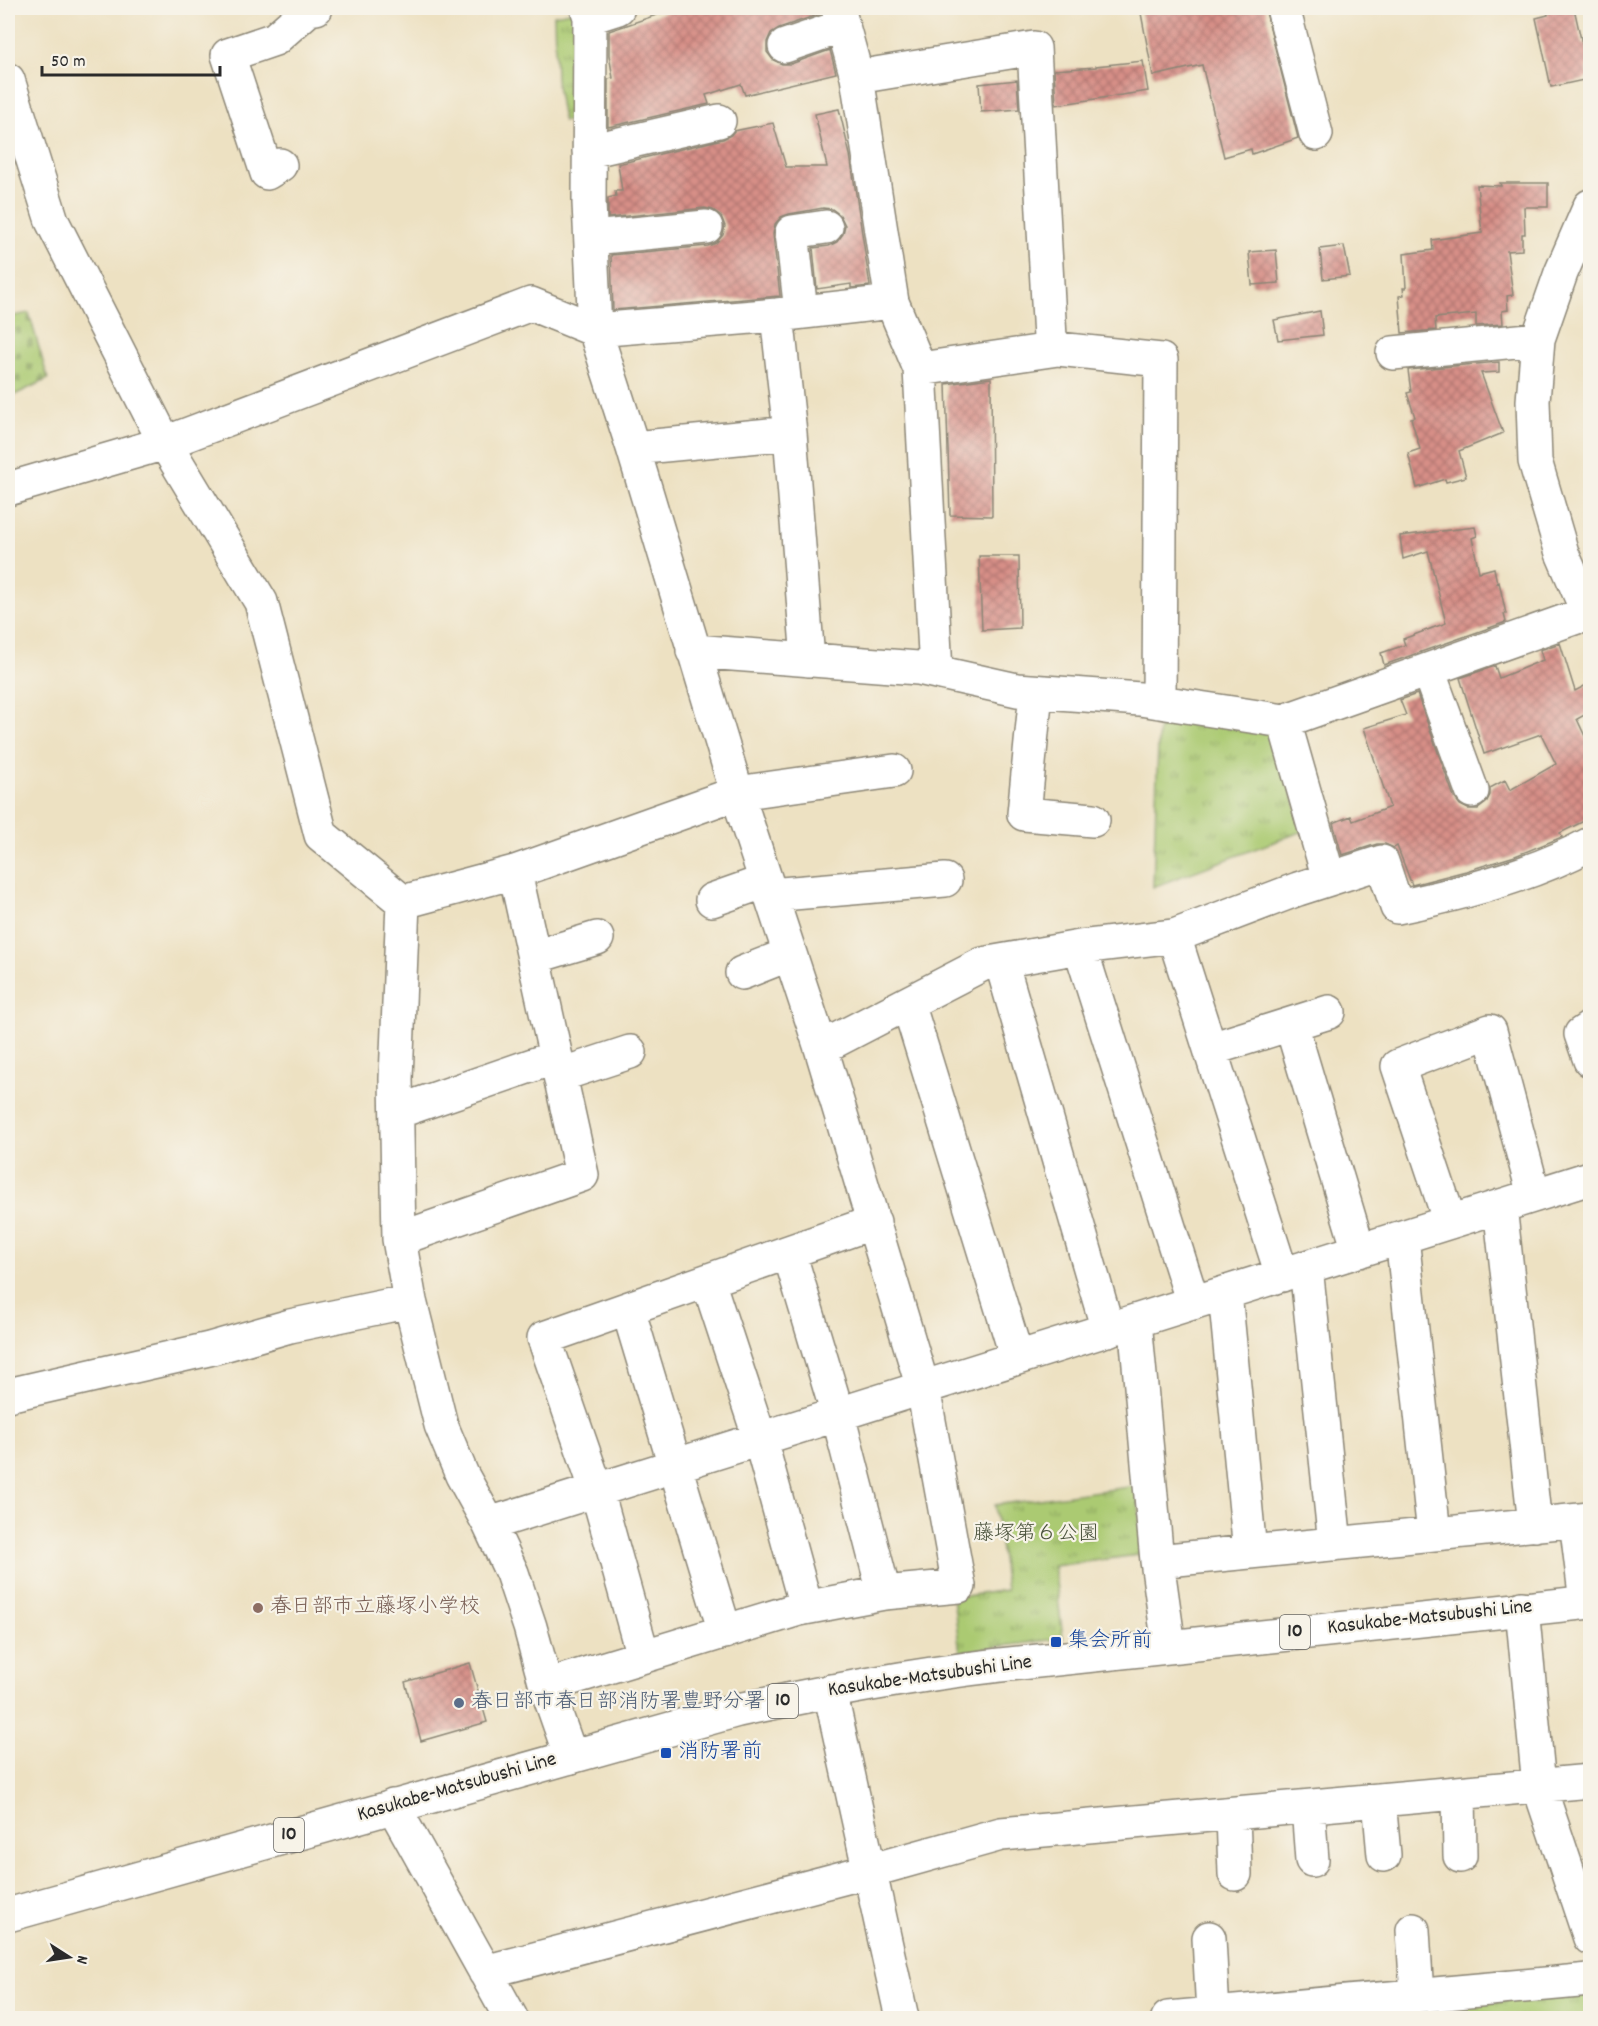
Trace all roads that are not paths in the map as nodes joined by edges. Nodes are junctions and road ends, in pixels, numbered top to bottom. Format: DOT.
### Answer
graph roads {
  1 [pos="316,8"];
  2 [pos="1283,8"];
  3 [pos="598,10"];
  4 [pos="841,17"];
  5 [pos="785,46"];
  6 [pos="857,77"];
  7 [pos="8,80"];
  8 [pos="719,121"];
  9 [pos="1316,134"];
  10 [pos="589,151"];
  11 [pos="280,165"];
  12 [pos="1590,206"];
  13 [pos="706,227"];
  14 [pos="826,227"];
  15 [pos="592,238"];
  16 [pos="892,302"];
  17 [pos="789,314"];
  18 [pos="595,330"];
  19 [pos="1538,339"];
  20 [pos="1058,349"];
  21 [pos="1393,353"];
  22 [pos="921,369"];
  23 [pos="790,433"];
  24 [pos="165,443"];
  25 [pos="633,448"];
  26 [pos="8,489"];
  27 [pos="1589,615"];
  28 [pos="693,651"];
  29 [pos="808,660"];
  30 [pos="1428,670"];
  31 [pos="936,672"];
  32 [pos="1036,692"];
  33 [pos="1159,702"];
  34 [pos="1284,721"];
  35 [pos="894,771"];
  36 [pos="1472,791"];
  37 [pos="737,794"];
  38 [pos="1093,820"];
  39 [pos="1590,844"];
  40 [pos="515,872"];
  41 [pos="1329,879"];
  42 [pos="945,880"];
  43 [pos="768,888"];
  44 [pos="712,900"];
  45 [pos="403,902"];
  46 [pos="1174,936"];
  47 [pos="597,938"];
  48 [pos="1080,947"];
  49 [pos="790,954"];
  50 [pos="534,957"];
  51 [pos="1001,961"];
  52 [pos="742,973"];
  53 [pos="908,1003"];
  54 [pos="1329,1012"];
  55 [pos="1291,1024"];
  56 [pos="1590,1028"];
  57 [pos="821,1048"];
  58 [pos="1210,1049"];
  59 [pos="630,1052"];
  60 [pos="1590,1060"];
  61 [pos="558,1066"];
  62 [pos="397,1112"];
  63 [pos="1590,1178"];
  64 [pos="1534,1195"];
  65 [pos="1500,1206"];
  66 [pos="874,1222"];
  67 [pos="1450,1222"];
  68 [pos="1402,1237"];
  69 [pos="399,1239"];
  70 [pos="1359,1251"];
  71 [pos="789,1252"];
  72 [pos="1294,1271"];
  73 [pos="708,1281"];
  74 [pos="1225,1293"];
  75 [pos="410,1301"];
  76 [pos="1193,1303"];
  77 [pos="628,1309"];
  78 [pos="1121,1325"];
  79 [pos="1017,1358"];
  80 [pos="923,1388"];
  81 [pos="8,1395"];
  82 [pos="838,1415"];
  83 [pos="760,1439"];
  84 [pos="675,1466"];
  85 [pos="597,1491"];
  86 [pos="1583,1520"];
  87 [pos="489,1524"];
  88 [pos="1535,1525"];
  89 [pos="1434,1534"];
  90 [pos="1335,1544"];
  91 [pos="1250,1552"];
  92 [pos="1157,1561"];
  93 [pos="884,1593"];
  94 [pos="1588,1602"];
  95 [pos="806,1607"];
  96 [pos="1522,1608"];
  97 [pos="725,1632"];
  98 [pos="1169,1646"];
  99 [pos="643,1656"];
  100 [pos="546,1686"];
  101 [pos="830,1691"];
  102 [pos="571,1757"];
  103 [pos="1590,1781"];
  104 [pos="1539,1786"];
  105 [pos="1459,1793"];
  106 [pos="1379,1800"];
  107 [pos="393,1806"];
  108 [pos="1308,1807"];
  109 [pos="1233,1814"];
  110 [pos="1384,1855"];
  111 [pos="1460,1856"];
  112 [pos="1312,1860"];
  113 [pos="869,1871"];
  114 [pos="1235,1874"];
  115 [pos="8,1914"];
  116 [pos="1413,1930"];
  117 [pos="1209,1938"];
  118 [pos="1590,1938"];
  119 [pos="485,1972"];
  120 [pos="1590,1980"];
  121 [pos="1417,1996"];
  122 [pos="1340,2011"];
  123 [pos="1213,2014"];
  124 [pos="511,2019"];
  125 [pos="902,2019"];
  126 [pos="1168,2019"];
  1 -- 11 [label="street"];
  2 -- 9 [label="street"];
  3 -- 10 [label="street"];
  4 -- 5 [label="street"];
  4 -- 6 [label="street"];
  6 -- 16 [label="street"];
  6 -- 20 [label="street"];
  7 -- 24 [label="street"];
  8 -- 10 [label="street"];
  10 -- 15 [label="street"];
  12 -- 19 [label="street"];
  13 -- 15 [label="street"];
  14 -- 17 [label="street"];
  15 -- 18 [label="street"];
  16 -- 17 [label="street"];
  16 -- 22 [label="street"];
  17 -- 18 [label="street"];
  17 -- 23 [label="street"];
  18 -- 24 [label="street"];
  18 -- 25 [label="street"];
  19 -- 21 [label="street"];
  19 -- 27 [label="street"];
  20 -- 22 [label="street"];
  20 -- 33 [label="street"];
  22 -- 31 [label="street"];
  23 -- 25 [label="street"];
  23 -- 29 [label="street"];
  24 -- 26 [label="street"];
  24 -- 45 [label="street"];
  25 -- 28 [label="street"];
  27 -- 30 [label="street"];
  28 -- 29 [label="street"];
  28 -- 37 [label="street"];
  29 -- 31 [label="street"];
  30 -- 34 [label="street"];
  30 -- 36 [label="street"];
  31 -- 32 [label="street"];
  32 -- 33 [label="street"];
  32 -- 38 [label="street"];
  33 -- 34 [label="street"];
  34 -- 41 [label="street"];
  35 -- 37 [label="street"];
  37 -- 40 [label="street"];
  37 -- 43 [label="street"];
  39 -- 41 [label="street"];
  40 -- 45 [label="street"];
  40 -- 50 [label="street"];
  41 -- 46 [label="street"];
  42 -- 43 [label="street"];
  43 -- 44 [label="street"];
  43 -- 49 [label="street"];
  45 -- 62 [label="street"];
  46 -- 48 [label="street"];
  46 -- 58 [label="street"];
  47 -- 50 [label="street"];
  48 -- 51 [label="street"];
  48 -- 76 [label="street"];
  49 -- 52 [label="street"];
  49 -- 57 [label="street"];
  50 -- 61 [label="street"];
  51 -- 53 [label="street"];
  51 -- 78 [label="street"];
  53 -- 57 [label="street"];
  53 -- 79 [label="street"];
  54 -- 55 [label="street"];
  55 -- 58 [label="street"];
  55 -- 70 [label="street"];
  56 -- 60 [label="street"];
  57 -- 66 [label="street"];
  58 -- 72 [label="street"];
  59 -- 61 [label="street"];
  61 -- 62 [label="street"];
  61 -- 69 [label="street"];
  62 -- 69 [label="street"];
  63 -- 64 [label="street"];
  64 -- 65 [label="street"];
  64 -- 67 [label="street"];
  65 -- 67 [label="street"];
  65 -- 88 [label="street"];
  66 -- 71 [label="street"];
  66 -- 80 [label="street"];
  67 -- 68 [label="street"];
  68 -- 70 [label="street"];
  68 -- 89 [label="street"];
  69 -- 75 [label="street"];
  70 -- 72 [label="street"];
  71 -- 73 [label="street"];
  71 -- 82 [label="street"];
  72 -- 74 [label="street"];
  72 -- 90 [label="street"];
  73 -- 77 [label="street"];
  73 -- 83 [label="street"];
  74 -- 76 [label="street"];
  74 -- 91 [label="street"];
  75 -- 81 [label="street"];
  75 -- 87 [label="street"];
  76 -- 78 [label="street"];
  77 -- 84 [label="street"];
  77 -- 85 [label="street"];
  78 -- 79 [label="street"];
  78 -- 92 [label="street"];
  79 -- 80 [label="street"];
  80 -- 82 [label="street"];
  80 -- 93 [label="street"];
  82 -- 83 [label="street"];
  82 -- 93 [label="street"];
  83 -- 84 [label="street"];
  83 -- 95 [label="street"];
  84 -- 85 [label="street"];
  84 -- 97 [label="street"];
  85 -- 87 [label="street"];
  85 -- 99 [label="street"];
  86 -- 88 [label="street"];
  86 -- 94 [label="street"];
  87 -- 100 [label="street"];
  88 -- 89 [label="street"];
  89 -- 90 [label="street"];
  90 -- 91 [label="street"];
  91 -- 92 [label="street"];
  92 -- 98 [label="street"];
  93 -- 95 [label="street"];
  94 -- 96 [label="street, Kasukabe-Matsubushi Line / 10"];
  95 -- 97 [label="street"];
  96 -- 98 [label="street, Kasukabe-Matsubushi Line / 10"];
  96 -- 104 [label="street"];
  97 -- 99 [label="street"];
  98 -- 101 [label="street, Kasukabe-Matsubushi Line / 10"];
  99 -- 100 [label="street"];
  100 -- 102 [label="street"];
  101 -- 102 [label="street, Kasukabe-Matsubushi Line / 10"];
  101 -- 113 [label="street"];
  102 -- 107 [label="street, Kasukabe-Matsubushi Line / 10"];
  103 -- 104 [label="street"];
  104 -- 105 [label="street"];
  104 -- 118 [label="street"];
  105 -- 106 [label="street"];
  105 -- 111 [label="street"];
  106 -- 108 [label="street"];
  106 -- 110 [label="street"];
  107 -- 115 [label="street, Kasukabe-Matsubushi Line / 10"];
  107 -- 119 [label="street"];
  108 -- 109 [label="street"];
  108 -- 112 [label="street"];
  109 -- 113 [label="street"];
  109 -- 114 [label="street"];
  113 -- 119 [label="street"];
  113 -- 125 [label="street"];
  116 -- 121 [label="street"];
  117 -- 123 [label="street"];
  119 -- 124 [label="street"];
  120 -- 121 [label="street"];
  121 -- 122 [label="street"];
  122 -- 123 [label="street"];
  123 -- 126 [label="street"];
}
